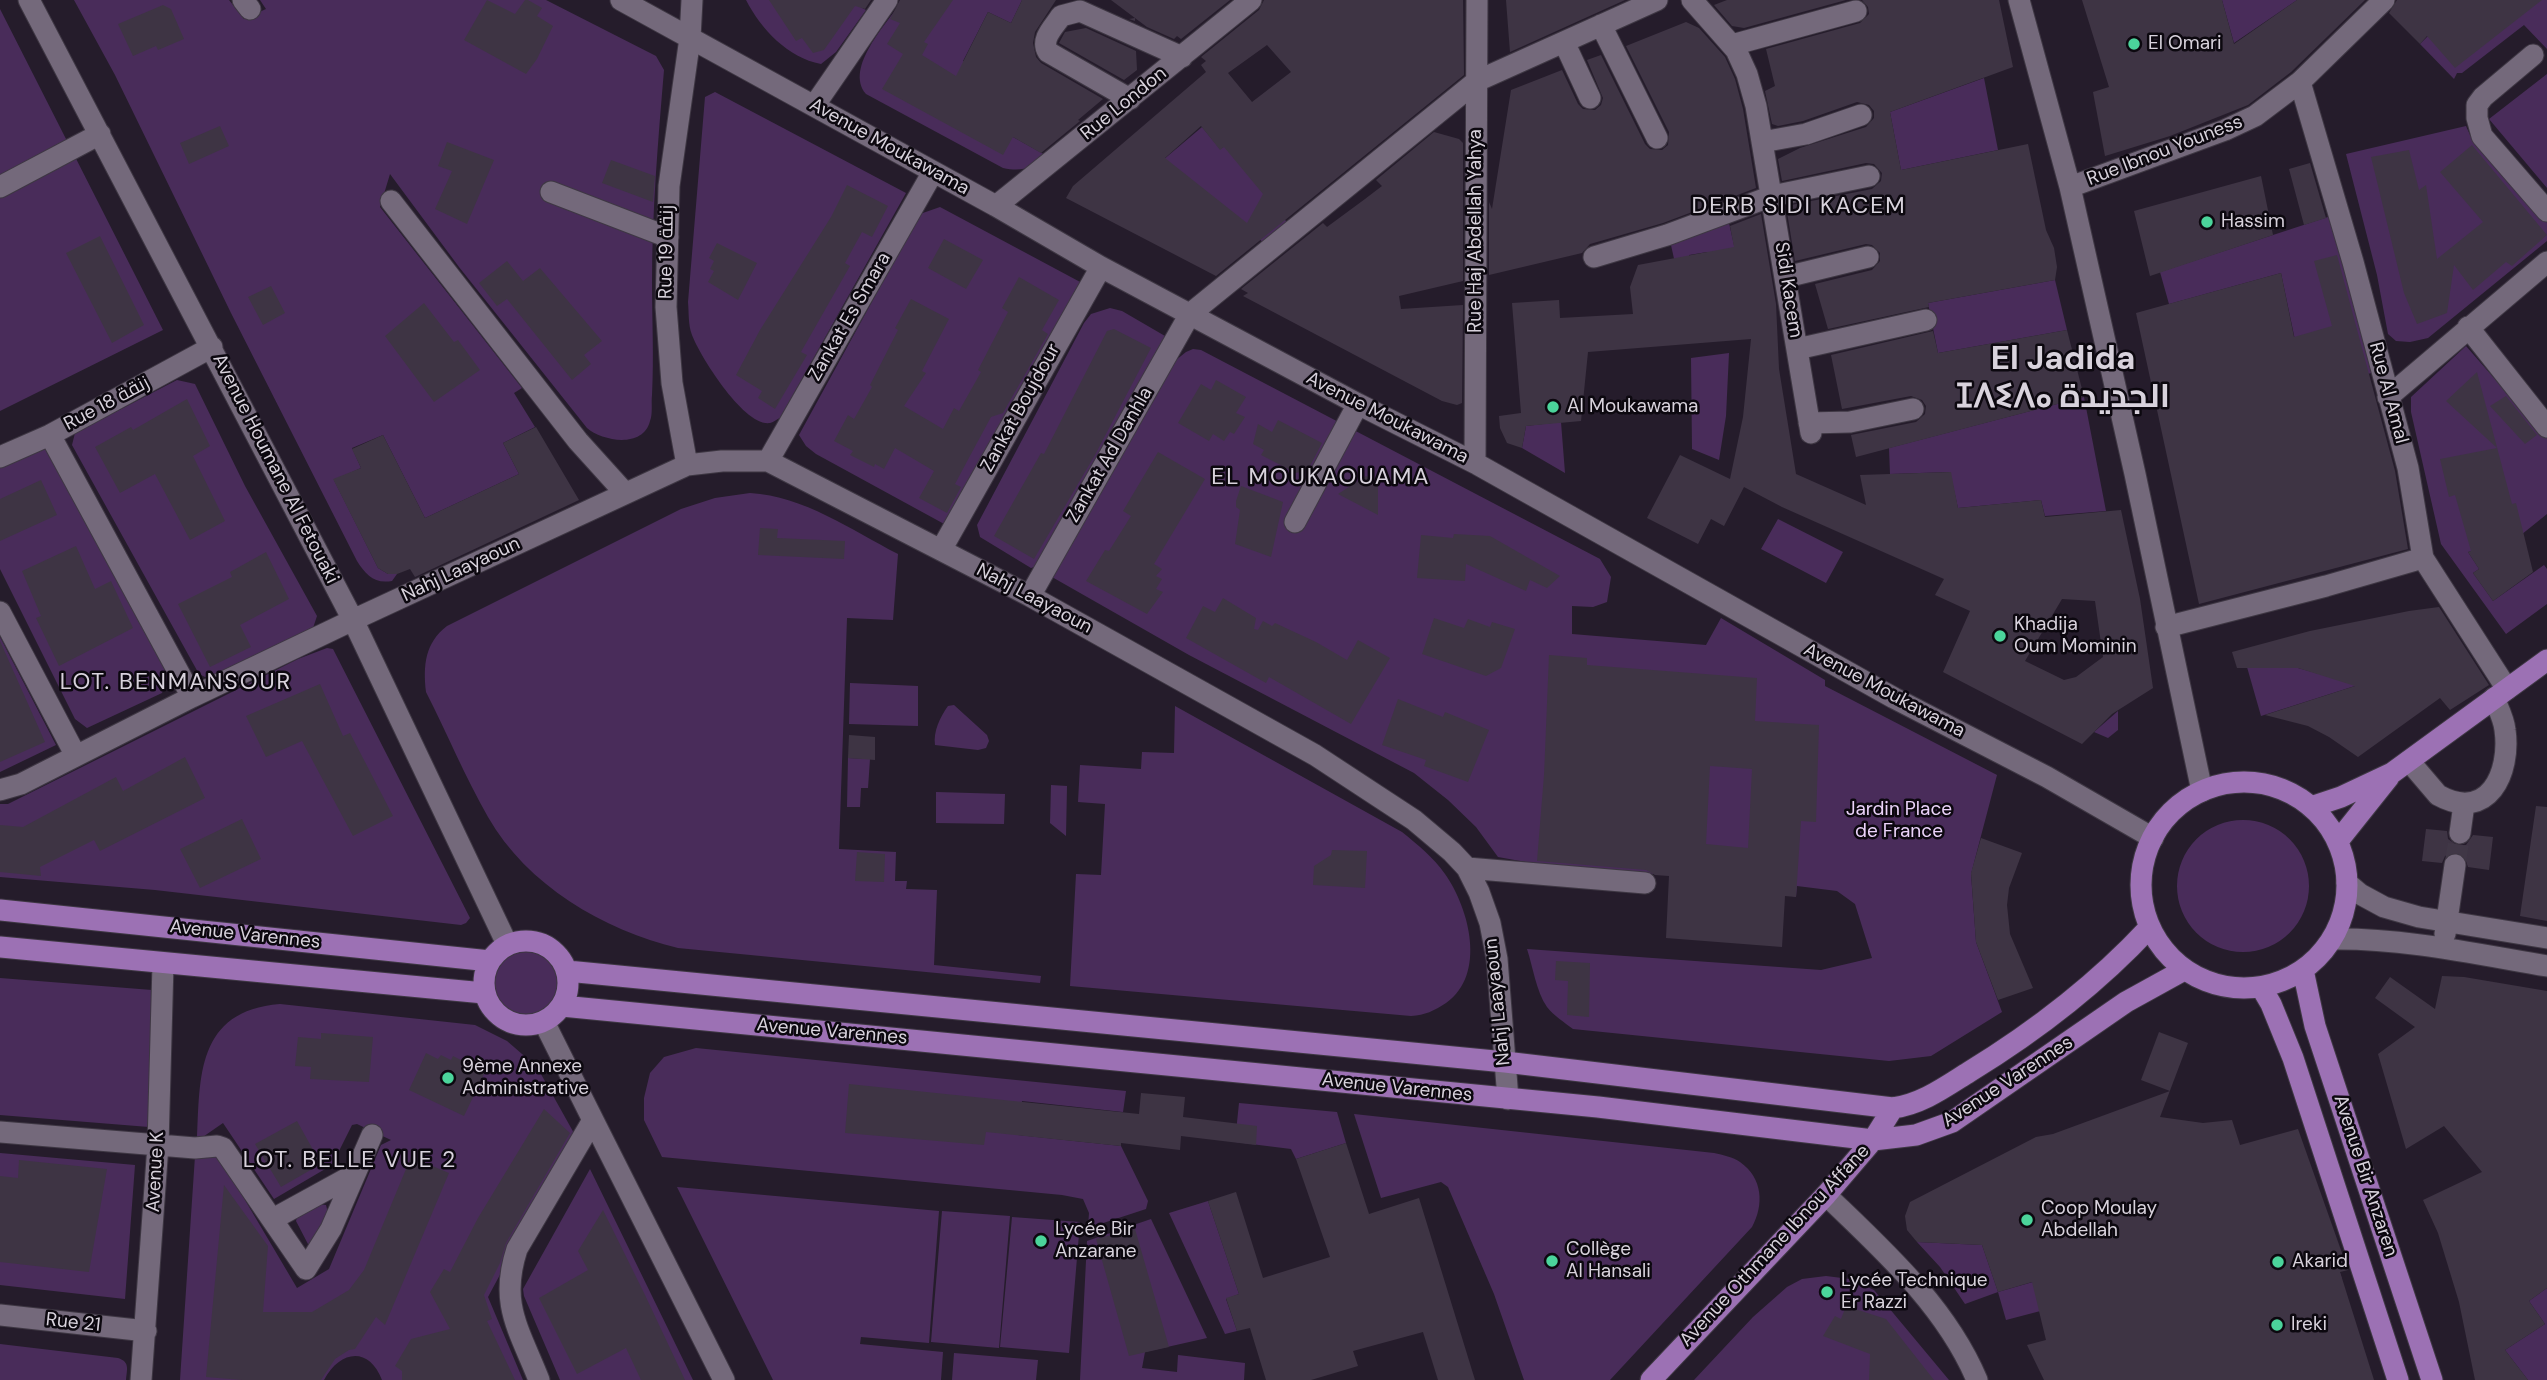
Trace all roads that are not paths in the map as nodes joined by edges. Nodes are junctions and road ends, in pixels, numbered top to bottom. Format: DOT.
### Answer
graph roads {
  1 [pos="29,0"];
  2 [pos="621,0"];
  3 [pos="692,0"];
  4 [pos="887,0"];
  5 [pos="1251,0"];
  6 [pos="1477,0"];
  7 [pos="1657,0"];
  8 [pos="1692,0"];
  9 [pos="2019,0"];
  10 [pos="2384,0"];
  11 [pos="1856,11"];
  12 [pos="1601,25"];
  13 [pos="690,38"];
  14 [pos="1564,42"];
  15 [pos="1732,45"];
  16 [pos="2533,55"];
  17 [pos="1181,57"];
  18 [pos="1477,81"];
  19 [pos="2300,82"];
  20 [pos="1130,99"];
  21 [pos="1590,99"];
  22 [pos="814,106"];
  23 [pos="1861,115"];
  24 [pos="100,134"];
  25 [pos="1657,138"];
  26 [pos="1762,142"];
  27 [pos="933,172"];
  28 [pos="1869,176"];
  29 [pos="0,187"];
  30 [pos="2070,187"];
  31 [pos="551,192"];
  32 [pos="1772,196"];
  33 [pos="391,201"];
  34 [pos="996,205"];
  35 [pos="2547,211"];
  36 [pos="668,237"];
  37 [pos="1594,257"];
  38 [pos="1868,257"];
  39 [pos="1101,267"];
  40 [pos="2544,272"];
  41 [pos="1786,277"];
  42 [pos="1190,314"];
  43 [pos="1926,320"];
  44 [pos="2468,327"];
  45 [pos="212,347"];
  46 [pos="1797,349"];
  47 [pos="2388,397"];
  48 [pos="1358,404"];
  49 [pos="1913,409"];
  50 [pos="2547,426"];
  51 [pos="50,435"];
  52 [pos="0,457"];
  53 [pos="768,461"];
  54 [pos="1475,463"];
  55 [pos="687,465"];
  56 [pos="625,493"];
  57 [pos="1295,522"];
  58 [pos="941,550"];
  59 [pos="2423,558"];
  60 [pos="1030,596"];
  61 [pos="0,612"];
  62 [pos="353,620"];
  63 [pos="2166,627"];
  64 [pos="2547,660"];
  65 [pos="2500,694"];
  66 [pos="192,697"];
  67 [pos="76,756"];
  68 [pos="2400,767"];
  69 [pos="0,790"];
  70 [pos="2202,791"];
  71 [pos="2464,804"];
  72 [pos="2311,807"];
  73 [pos="2460,833"];
  74 [pos="2153,838"];
  75 [pos="2338,841"];
  76 [pos="2455,865"];
  77 [pos="1467,868"];
  78 [pos="1644,883"];
  79 [pos="2347,884"];
  80 [pos="0,910"];
  81 [pos="2447,920"];
  82 [pos="2149,928"];
  83 [pos="2547,938"];
  84 [pos="2332,939"];
  85 [pos="508,944"];
  86 [pos="0,947"];
  87 [pos="2443,950"];
  88 [pos="490,961"];
  89 [pos="163,964"];
  90 [pos="2547,966"];
  91 [pos="2184,970"];
  92 [pos="2303,970"];
  93 [pos="567,971"];
  94 [pos="2261,987"];
  95 [pos="484,993"];
  96 [pos="562,1006"];
  97 [pos="956,1007"];
  98 [pos="544,1022"];
  99 [pos="1137,1025"];
  100 [pos="953,1043"];
  101 [pos="1134,1060"];
  102 [pos="1505,1062"];
  103 [pos="1508,1099"];
  104 [pos="1893,1108"];
  105 [pos="593,1120"];
  106 [pos="0,1132"];
  107 [pos="372,1135"];
  108 [pos="1873,1140"];
  109 [pos="158,1145"];
  110 [pos="355,1174"];
  111 [pos="1826,1195"];
  112 [pos="273,1219"];
  113 [pos="0,1315"];
  114 [pos="146,1331"];
  115 [pos="141,1380"];
  116 [pos="539,1380"];
  117 [pos="724,1380"];
  118 [pos="1651,1380"];
  119 [pos="1977,1380"];
  120 [pos="2398,1380"];
  121 [pos="2432,1380"];
  1 -- 24 [label="street, Avenue Houmane Al Fetouaki"];
  2 -- 13 [label="street, Avenue Moukawama"];
  3 -- 13 [label="street, Rue 19 زنقة"];
  4 -- 22 [label="street"];
  5 -- 17 [label="street, Rue London"];
  6 -- 18 [label="street, Rue Haj Abdellah Yahya"];
  7 -- 12 [label="street"];
  8 -- 15 [label="street, Sidi Kacem"];
  9 -- 30 [label="street"];
  10 -- 19 [label="street, Rue Ibnou Youness"];
  11 -- 15 [label="street"];
  12 -- 14 [label="street"];
  12 -- 25 [label="street"];
  13 -- 22 [label="street, Avenue Moukawama"];
  13 -- 36 [label="street, Rue 19 زنقة"];
  14 -- 18 [label="street"];
  14 -- 21 [label="street"];
  15 -- 26 [label="street, Sidi Kacem"];
  16 -- 35 [label="street"];
  17 -- 20 [label="street, Rue London"];
  17 -- 20 [label="street"];
  18 -- 42 [label="street"];
  18 -- 54 [label="street, Rue Haj Abdellah Yahya"];
  19 -- 30 [label="street, Rue Ibnou Youness"];
  19 -- 47 [label="street, Rue Al Amal"];
  20 -- 34 [label="street, Rue London"];
  22 -- 27 [label="street, Avenue Moukawama"];
  23 -- 26 [label="street"];
  24 -- 29 [label="street"];
  24 -- 45 [label="street, Avenue Houmane Al Fetouaki"];
  26 -- 32 [label="street, Sidi Kacem"];
  27 -- 34 [label="street, Avenue Moukawama"];
  27 -- 53 [label="street, Zankat Es Smara"];
  28 -- 32 [label="street"];
  30 -- 63 [label="street"];
  31 -- 36 [label="street"];
  32 -- 37 [label="street"];
  32 -- 41 [label="street, Sidi Kacem"];
  33 -- 56 [label="street"];
  34 -- 39 [label="street, Avenue Moukawama"];
  36 -- 55 [label="street, Rue 19 زنقة"];
  38 -- 41 [label="street"];
  39 -- 42 [label="street, Avenue Moukawama"];
  39 -- 58 [label="street, Zankat Boujdour"];
  40 -- 44 [label="street"];
  41 -- 46 [label="street, Sidi Kacem"];
  42 -- 48 [label="street, Avenue Moukawama"];
  42 -- 60 [label="street, Zankat Ad Danhla"];
  43 -- 46 [label="street"];
  44 -- 47 [label="street"];
  44 -- 50 [label="street"];
  45 -- 51 [label="street, Rue 18 زنقة"];
  45 -- 62 [label="street, Avenue Houmane Al Fetouaki"];
  46 -- 49 [label="street, Sidi Kacem"];
  47 -- 59 [label="street, Rue Al Amal"];
  48 -- 54 [label="street, Avenue Moukawama"];
  48 -- 57 [label="street"];
  51 -- 52 [label="street, Rue 18 زنقة"];
  51 -- 66 [label="street"];
  53 -- 55 [label="street, Nahj Laayaoun"];
  53 -- 58 [label="street, Nahj Laayaoun"];
  54 -- 74 [label="street, Avenue Moukawama"];
  55 -- 56 [label="street, Nahj Laayaoun"];
  56 -- 62 [label="street, Nahj Laayaoun"];
  58 -- 60 [label="street, Nahj Laayaoun"];
  59 -- 63 [label="street"];
  59 -- 65 [label="street, Rue Al Amal"];
  60 -- 77 [label="street, Nahj Laayaoun"];
  61 -- 67 [label="street"];
  62 -- 66 [label="street, Nahj Laayaoun"];
  62 -- 85 [label="street, Avenue Houmane Al Fetouaki"];
  63 -- 70 [label="street"];
  64 -- 65 [label="main road"];
  65 -- 68 [label="main road"];
  65 -- 71 [label="street, Rue Al Amal"];
  66 -- 67 [label="street, Nahj Laayaoun"];
  67 -- 69 [label="street, Nahj Laayaoun"];
  68 -- 71 [label="street"];
  68 -- 72 [label="main road"];
  68 -- 75 [label="main road"];
  70 -- 72 [label="main road"];
  70 -- 74 [label="main road"];
  71 -- 73 [label="street"];
  72 -- 75 [label="main road"];
  74 -- 82 [label="main road"];
  75 -- 79 [label="main road"];
  76 -- 81 [label="street"];
  77 -- 78 [label="street"];
  77 -- 102 [label="street, Nahj Laayaoun"];
  79 -- 81 [label="street"];
  79 -- 84 [label="main road"];
  80 -- 88 [label="main road, Avenue Varennes"];
  81 -- 83 [label="street"];
  81 -- 87 [label="street"];
  82 -- 91 [label="main road"];
  82 -- 104 [label="main road, Avenue Varennes"];
  84 -- 87 [label="street"];
  84 -- 92 [label="main road"];
  85 -- 88 [label="main road"];
  85 -- 93 [label="main road"];
  86 -- 89 [label="main road, Avenue Varennes"];
  87 -- 90 [label="street"];
  88 -- 95 [label="main road"];
  89 -- 95 [label="main road, Avenue Varennes"];
  89 -- 109 [label="street, Avenue K"];
  91 -- 94 [label="main road"];
  91 -- 108 [label="main road, Avenue Varennes"];
  92 -- 94 [label="main road"];
  92 -- 121 [label="main road, Avenue Bir Anzaren"];
  93 -- 96 [label="main road"];
  93 -- 97 [label="main road, Avenue Varennes"];
  94 -- 120 [label="main road, Avenue Bir Anzaren"];
  95 -- 98 [label="main road"];
  96 -- 98 [label="main road"];
  96 -- 100 [label="main road, Avenue Varennes"];
  97 -- 99 [label="main road, Avenue Varennes"];
  97 -- 100 [label="main road"];
  98 -- 105 [label="street"];
  99 -- 101 [label="main road"];
  99 -- 102 [label="main road, Avenue Varennes"];
  100 -- 101 [label="main road, Avenue Varennes"];
  101 -- 103 [label="main road, Avenue Varennes"];
  102 -- 103 [label="street, Nahj Laayaoun"];
  102 -- 104 [label="main road, Avenue Varennes"];
  103 -- 108 [label="main road, Avenue Varennes"];
  104 -- 108 [label="main road, Avenue Othmane Ibnou Affane"];
  105 -- 116 [label="street"];
  105 -- 117 [label="street"];
  106 -- 109 [label="street"];
  107 -- 110 [label="street"];
  108 -- 111 [label="main road, Avenue Othmane Ibnou Affane"];
  109 -- 112 [label="street"];
  109 -- 114 [label="street, Avenue K"];
  110 -- 112 [label="street"];
  110 -- 112 [label="street"];
  111 -- 118 [label="main road, Avenue Othmane Ibnou Affane"];
  111 -- 119 [label="street"];
  113 -- 114 [label="street, Rue 21"];
  114 -- 115 [label="street, Avenue K"];
}
